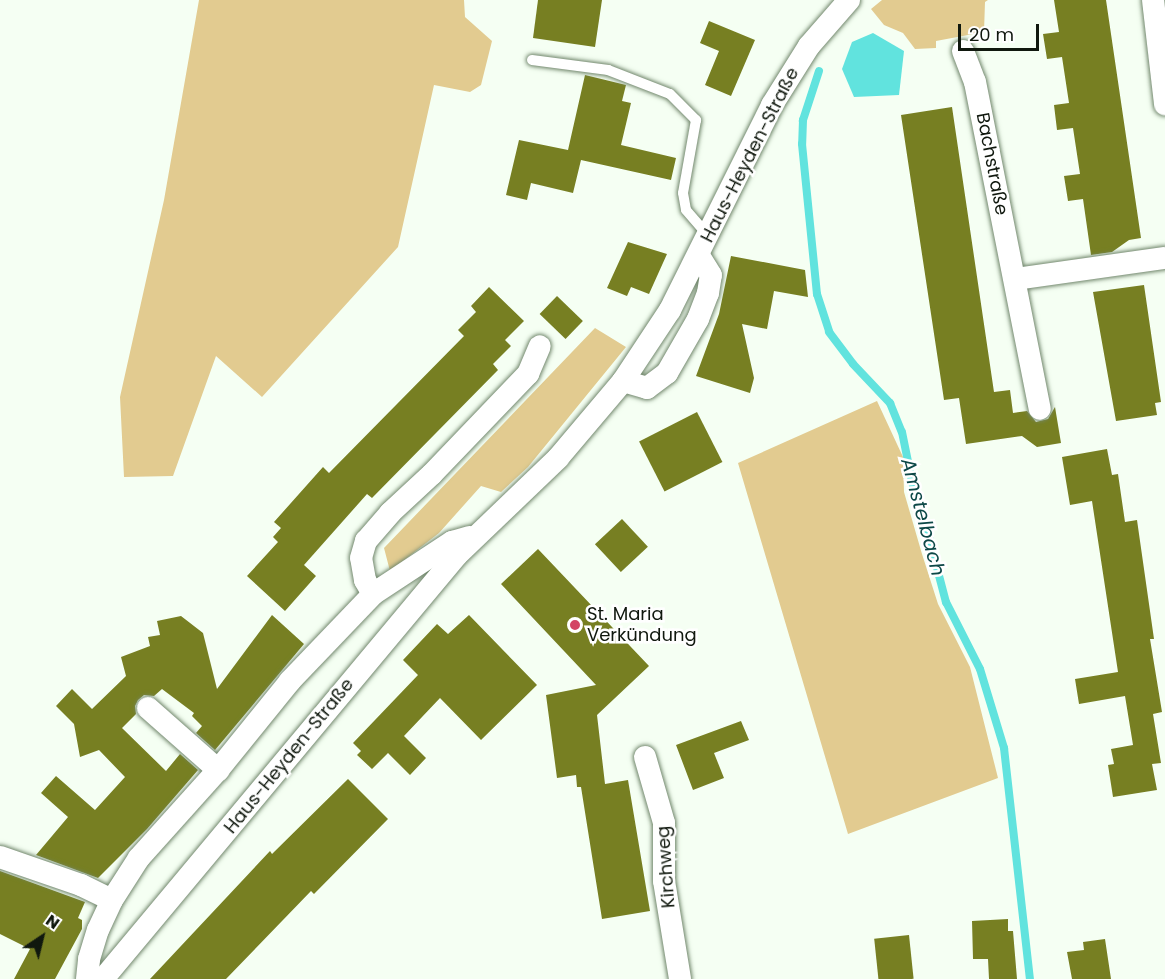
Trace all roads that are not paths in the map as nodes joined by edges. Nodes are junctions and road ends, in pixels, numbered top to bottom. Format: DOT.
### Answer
graph roads {
  1 [pos="849,0"];
  2 [pos="1153,0"];
  3 [pos="963,51"];
  4 [pos="532,60"];
  5 [pos="1165,104"];
  6 [pos="704,245"];
  7 [pos="1165,258"];
  8 [pos="1015,279"];
  9 [pos="540,346"];
  10 [pos="623,381"];
  11 [pos="1040,409"];
  12 [pos="476,534"];
  13 [pos="373,594"];
  14 [pos="148,708"];
  15 [pos="645,757"];
  16 [pos="218,770"];
  17 [pos="0,856"];
  18 [pos="112,900"];
  19 [pos="87,979"];
  20 [pos="103,979"];
  21 [pos="680,979"];
  1 -- 6 [label="street, Haus-Heyden-Straße"];
  2 -- 5 [label="street"];
  3 -- 8 [label="street, Bachstraße"];
  4 -- 6 [label="lane"];
  6 -- 10 [label="street, Haus-Heyden-Straße"];
  6 -- 10 [label="street, Haus-Heyden-Straße"];
  7 -- 8 [label="street"];
  8 -- 11 [label="street, Bachstraße"];
  9 -- 13 [label="street"];
  10 -- 12 [label="street, Haus-Heyden-Straße"];
  12 -- 13 [label="street, Haus-Heyden-Straße"];
  12 -- 20 [label="street, Haus-Heyden-Straße"];
  13 -- 16 [label="street, Haus-Heyden-Straße"];
  14 -- 16 [label="street"];
  15 -- 21 [label="street, Kirchweg"];
  16 -- 18 [label="street, Haus-Heyden-Straße"];
  17 -- 18 [label="street"];
  18 -- 19 [label="street, Haus-Heyden-Straße"];
}
